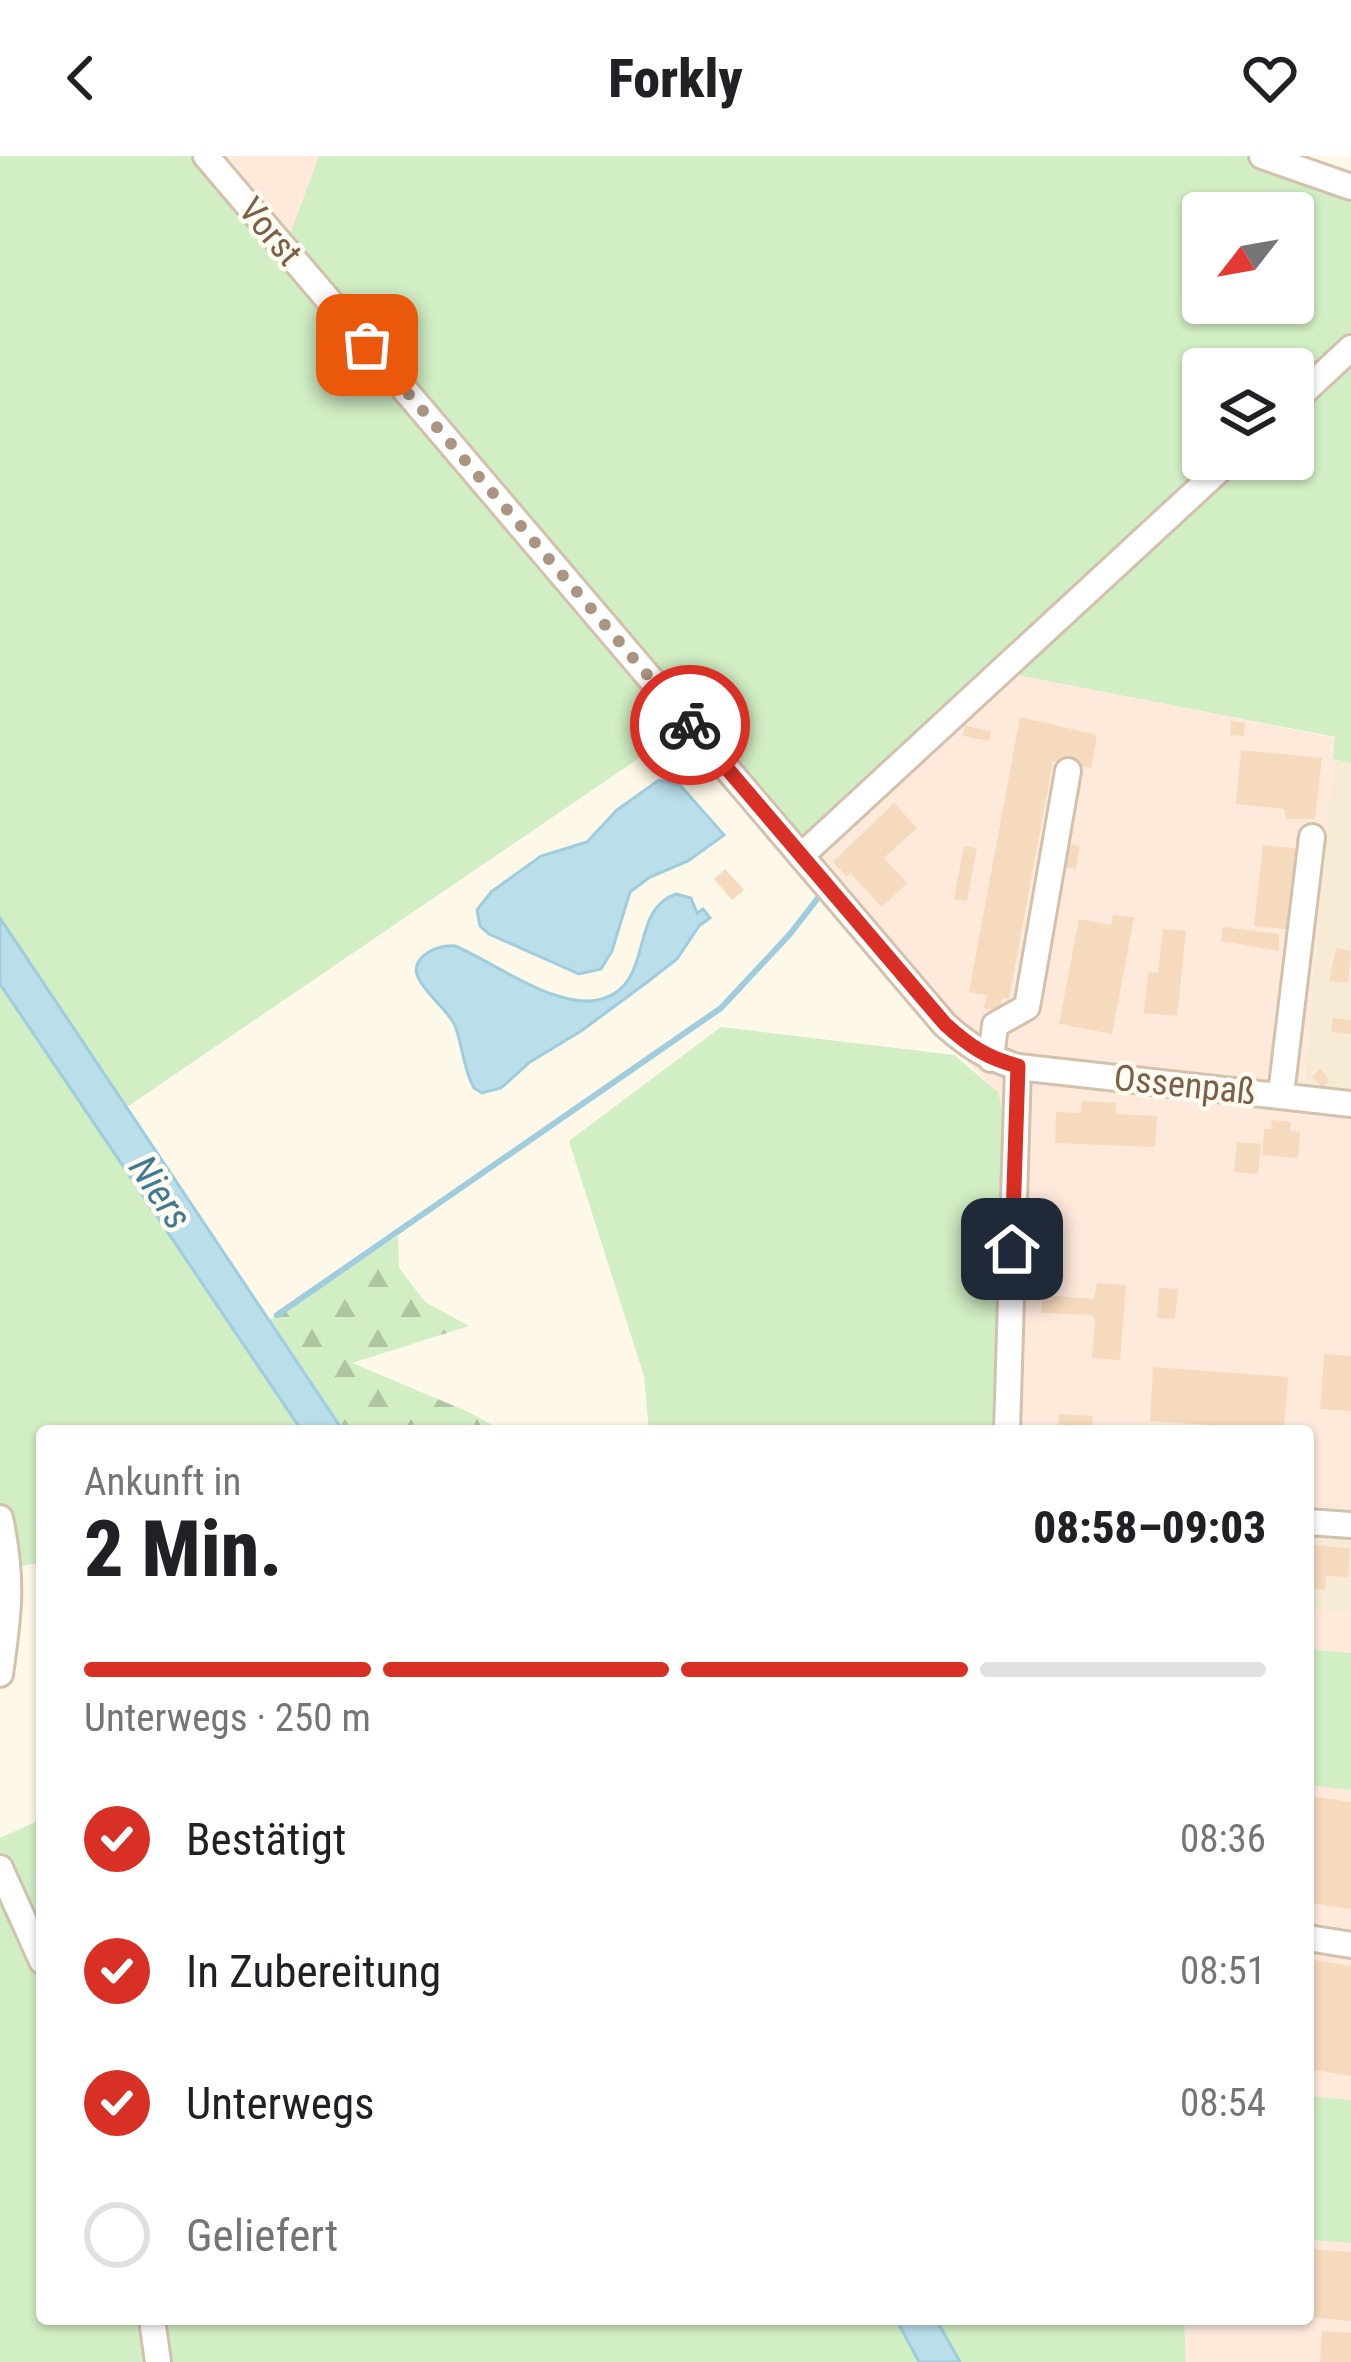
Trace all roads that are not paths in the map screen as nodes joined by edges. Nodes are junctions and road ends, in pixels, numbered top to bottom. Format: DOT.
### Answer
graph roads {
  1 [pos="206,156"];
  2 [pos="1262,156"];
  3 [pos="1351,187"];
  4 [pos="1351,348"];
  5 [pos="1314,382"];
  6 [pos="1208,480"];
  7 [pos="1068,771"];
  8 [pos="1312,837"];
  9 [pos="801,856"];
  10 [pos="991,1059"];
  11 [pos="1018,1066"];
  12 [pos="1281,1094"];
  13 [pos="1351,1104"];
  14 [pos="1006,1425"];
  15 [pos="0,1518"];
  16 [pos="1314,1522"];
  17 [pos="1351,1525"];
  18 [pos="0,1674"];
  19 [pos="0,1868"];
  20 [pos="1314,1940"];
  21 [pos="1351,1946"];
  22 [pos="36,1948"];
  23 [pos="153,2325"];
  24 [pos="158,2362"];
  1 -- 9 [label="street, Vorst"];
  2 -- 3 [label="street"];
  4 -- 5 [label="street"];
  6 -- 9 [label="street"];
  7 -- 10 [label="street"];
  8 -- 12 [label="street"];
  9 -- 10 [label="street, Ossenpaß"];
  10 -- 11 [label="street, Ossenpaß"];
  11 -- 12 [label="street, Ossenpaß"];
  11 -- 14 [label="street"];
  12 -- 13 [label="street, Ossenpaß"];
  15 -- 18 [label="street"];
  16 -- 17 [label="street"];
  19 -- 22 [label="street"];
  20 -- 21 [label="street"];
  23 -- 24 [label="street"];
}
